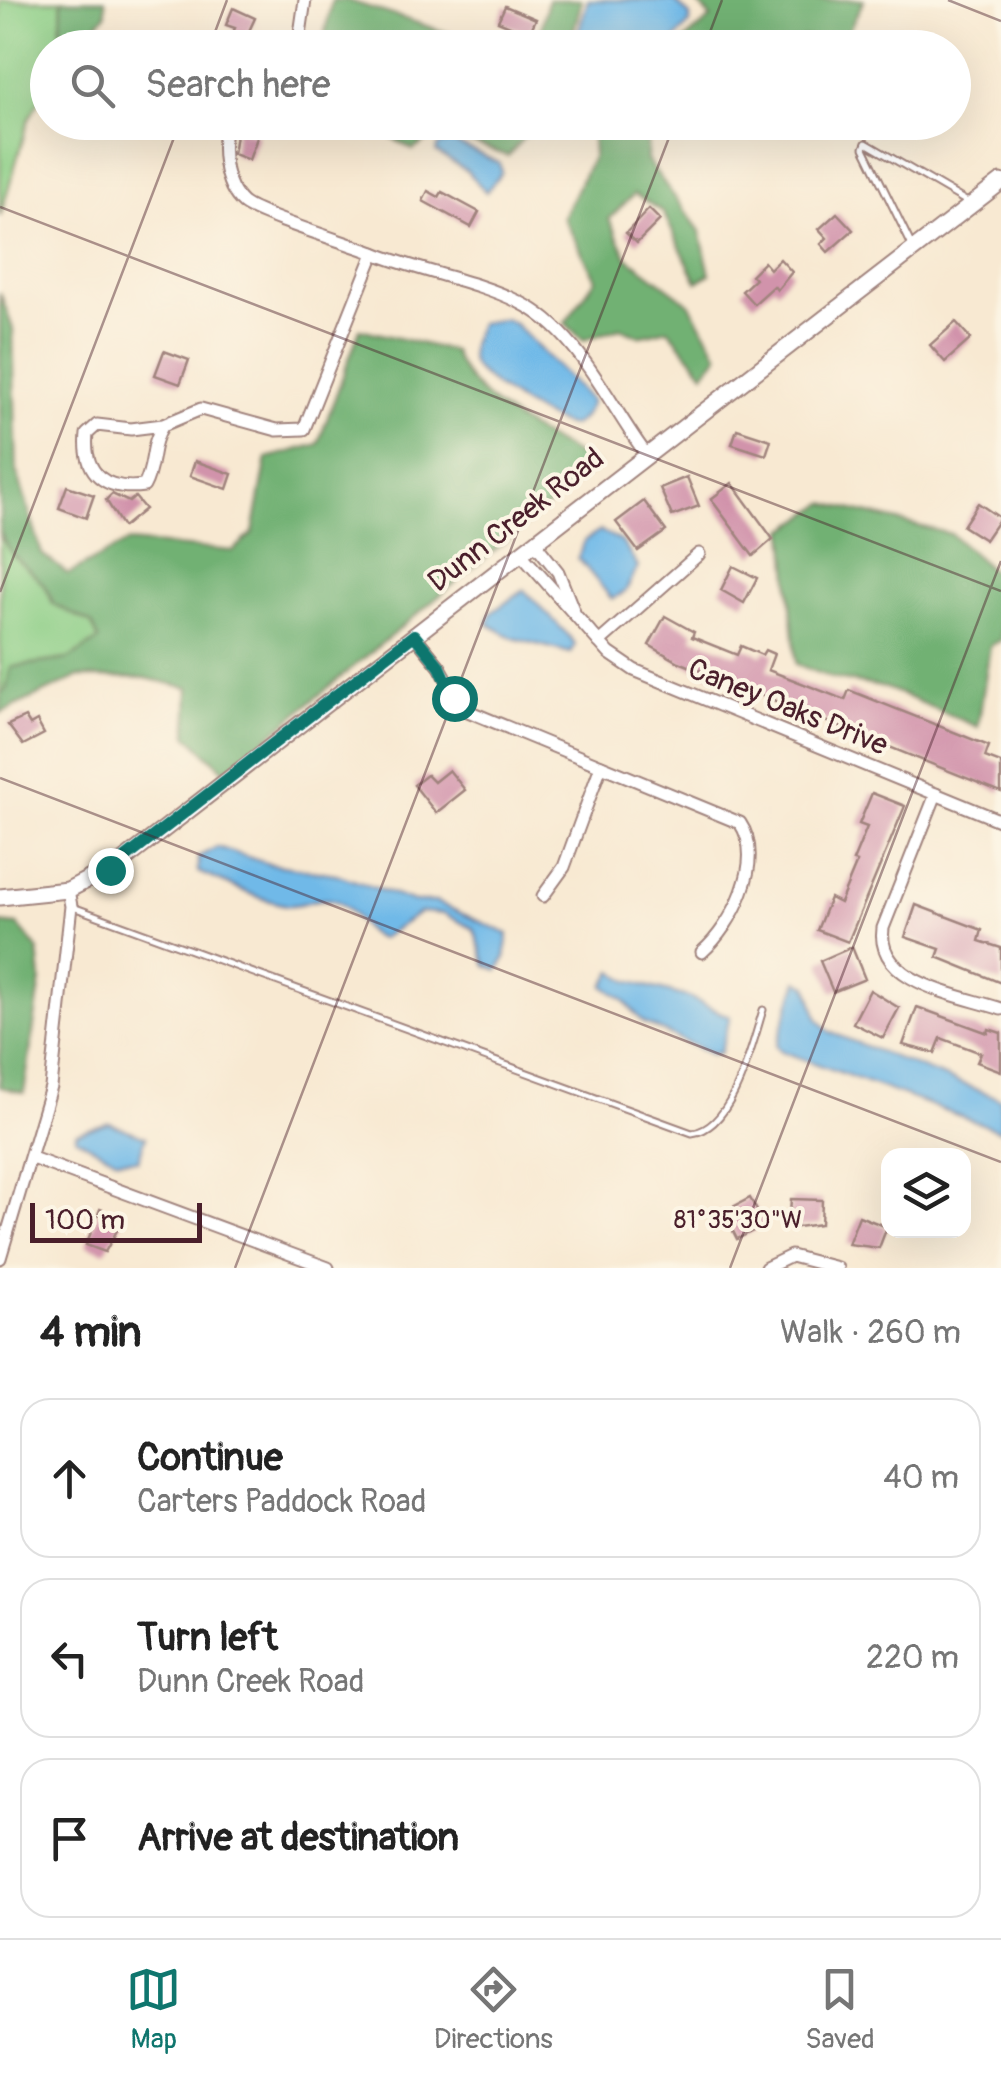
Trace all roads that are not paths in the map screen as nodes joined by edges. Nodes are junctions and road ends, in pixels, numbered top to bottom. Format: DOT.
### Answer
graph roads {
  1 [pos="306,0"];
  2 [pos="301,30"];
  3 [pos="222,140"];
  4 [pos="1001,182"];
  5 [pos="971,205"];
  6 [pos="914,249"];
  7 [pos="374,253"];
  8 [pos="164,425"];
  9 [pos="646,454"];
  10 [pos="534,542"];
  11 [pos="520,553"];
  12 [pos="699,554"];
  13 [pos="574,612"];
  14 [pos="414,635"];
  15 [pos="599,642"];
  16 [pos="601,766"];
  17 [pos="936,794"];
  18 [pos="1001,820"];
  19 [pos="543,896"];
  20 [pos="0,897"];
  21 [pos="70,898"];
  22 [pos="702,952"];
  23 [pos="1001,1009"];
  24 [pos="763,1010"];
  25 [pos="32,1158"];
  26 [pos="0,1258"];
  27 [pos="771,1264"];
  28 [pos="328,1268"];
  29 [pos="837,1268"];
  1 -- 2 [label="street"];
  3 -- 7 [label="street"];
  4 -- 5 [label="street, Dunn Creek Road"];
  5 -- 6 [label="street, Dunn Creek Road"];
  5 -- 6 [label="lane"];
  6 -- 9 [label="street, Dunn Creek Road"];
  7 -- 8 [label="street"];
  7 -- 9 [label="street"];
  8 -- 8 [label="street"];
  9 -- 10 [label="street, Dunn Creek Road"];
  10 -- 11 [label="street, Dunn Creek Road"];
  10 -- 13 [label="street, Caney Oaks Drive"];
  11 -- 13 [label="street, Caney Oaks Drive"];
  11 -- 14 [label="street, Dunn Creek Road"];
  12 -- 15 [label="street"];
  13 -- 15 [label="street, Caney Oaks Drive"];
  14 -- 16 [label="street"];
  14 -- 21 [label="street, Dunn Creek Road"];
  15 -- 17 [label="street, Caney Oaks Drive"];
  16 -- 19 [label="street"];
  16 -- 22 [label="street"];
  17 -- 18 [label="street, Caney Oaks Drive"];
  17 -- 23 [label="street"];
  20 -- 21 [label="street, Dunn Creek Road"];
  21 -- 24 [label="lane"];
  21 -- 25 [label="street"];
  25 -- 26 [label="street"];
  25 -- 28 [label="street"];
  27 -- 29 [label="street"];
}
